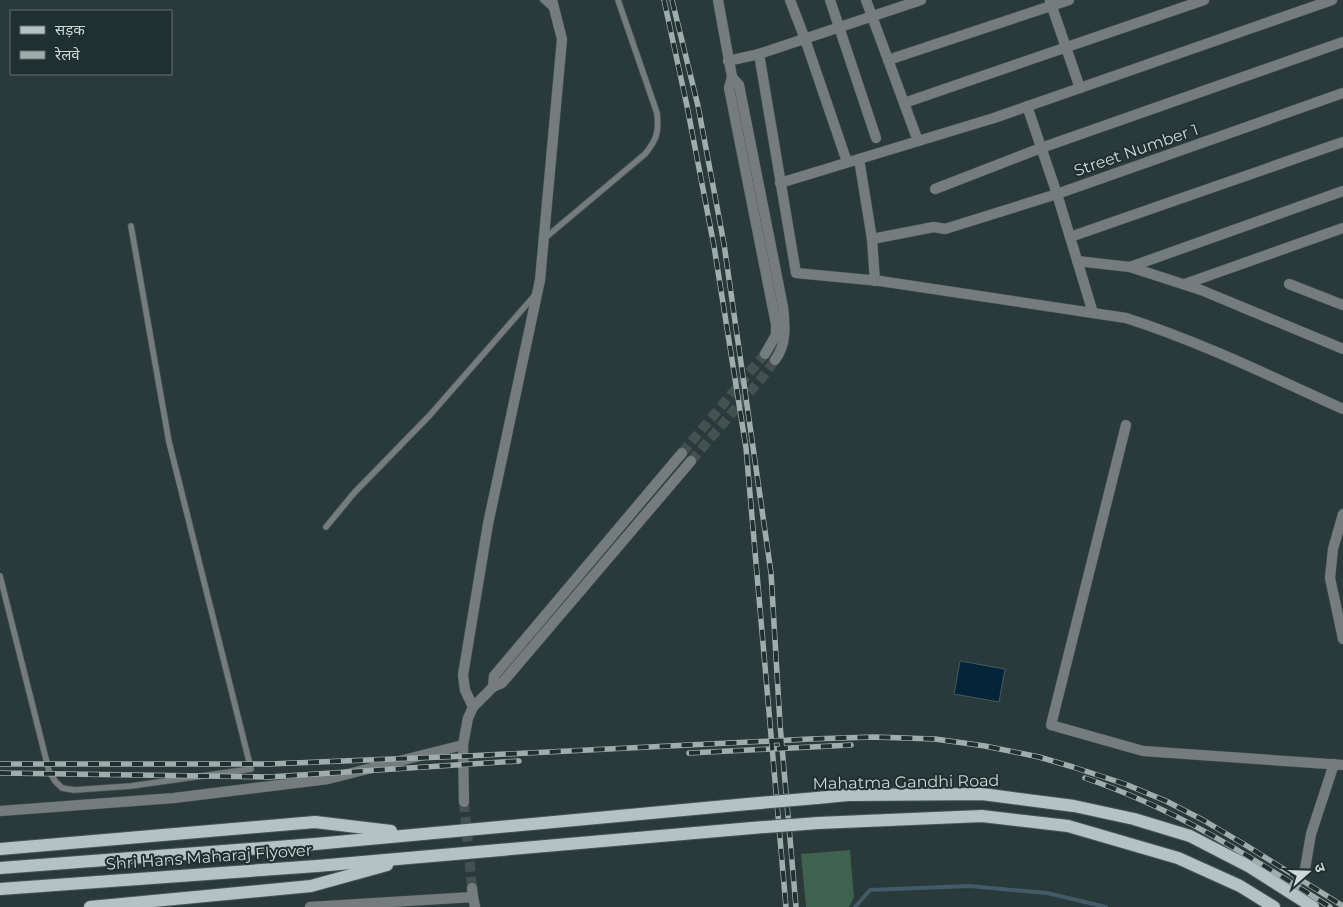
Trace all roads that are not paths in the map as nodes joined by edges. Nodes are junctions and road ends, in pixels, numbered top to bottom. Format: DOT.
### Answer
graph roads {
  1 [pos="543,0"];
  2 [pos="552,0"];
  3 [pos="618,0"];
  4 [pos="718,0"];
  5 [pos="790,0"];
  6 [pos="830,0"];
  7 [pos="866,0"];
  8 [pos="920,0"];
  9 [pos="1069,0"];
  10 [pos="1204,0"];
  11 [pos="1332,0"];
  12 [pos="1051,3"];
  13 [pos="555,11"];
  14 [pos="872,16"];
  15 [pos="839,28"];
  16 [pos="806,39"];
  17 [pos="1343,42"];
  18 [pos="1066,47"];
  19 [pos="759,54"];
  20 [pos="888,60"];
  21 [pos="728,61"];
  22 [pos="732,77"];
  23 [pos="1080,88"];
  24 [pos="1343,94"];
  25 [pos="904,103"];
  26 [pos="1027,106"];
  27 [pos="876,138"];
  28 [pos="918,141"];
  29 [pos="1343,142"];
  30 [pos="1041,148"];
  31 [pos="859,159"];
  32 [pos="847,162"];
  33 [pos="780,183"];
  34 [pos="935,189"];
  35 [pos="1343,191"];
  36 [pos="1057,194"];
  37 [pos="131,226"];
  38 [pos="1343,228"];
  39 [pos="1070,237"];
  40 [pos="543,239"];
  41 [pos="872,239"];
  42 [pos="1077,261"];
  43 [pos="1130,267"];
  44 [pos="875,281"];
  45 [pos="1185,284"];
  46 [pos="1289,284"];
  47 [pos="537,293"];
  48 [pos="1343,305"];
  49 [pos="1093,313"];
  50 [pos="1343,349"];
  51 [pos="765,354"];
  52 [pos="775,360"];
  53 [pos="1343,409"];
  54 [pos="1126,425"];
  55 [pos="682,454"];
  56 [pos="692,461"];
  57 [pos="1343,514"];
  58 [pos="326,527"];
  59 [pos="0,576"];
  60 [pos="1343,640"];
  61 [pos="493,687"];
  62 [pos="473,707"];
  63 [pos="463,745"];
  64 [pos="1338,764"];
  65 [pos="464,802"];
  66 [pos="0,811"];
  67 [pos="417,834"];
  68 [pos="0,849"];
  69 [pos="421,856"];
  70 [pos="0,868"];
  71 [pos="0,889"];
  72 [pos="1291,893"];
  73 [pos="473,897"];
  74 [pos="90,907"];
  75 [pos="310,907"];
  76 [pos="1274,907"];
  77 [pos="1313,907"];
  1 -- 13 [label="lane"];
  2 -- 13 [label="street"];
  3 -- 40 [label="lane"];
  4 -- 21 [label="street"];
  5 -- 16 [label="street"];
  6 -- 15 [label="street"];
  7 -- 14 [label="street"];
  8 -- 14 [label="street"];
  9 -- 12 [label="street"];
  10 -- 18 [label="street"];
  11 -- 23 [label="street"];
  12 -- 18 [label="street"];
  12 -- 20 [label="street"];
  13 -- 40 [label="street"];
  14 -- 15 [label="street"];
  14 -- 20 [label="street"];
  15 -- 16 [label="street"];
  15 -- 27 [label="street"];
  16 -- 19 [label="street"];
  16 -- 32 [label="street"];
  17 -- 30 [label="street"];
  18 -- 23 [label="street"];
  18 -- 25 [label="street"];
  19 -- 21 [label="street"];
  19 -- 33 [label="street"];
  20 -- 25 [label="street"];
  21 -- 22 [label="street"];
  22 -- 51 [label="street"];
  22 -- 52 [label="street"];
  23 -- 26 [label="street"];
  24 -- 36 [label="street, Street Number 1"];
  25 -- 28 [label="street"];
  26 -- 28 [label="street"];
  26 -- 30 [label="street"];
  28 -- 31 [label="street"];
  29 -- 39 [label="street"];
  30 -- 34 [label="street"];
  30 -- 36 [label="street"];
  31 -- 32 [label="street"];
  31 -- 41 [label="street"];
  32 -- 33 [label="street"];
  33 -- 44 [label="street"];
  35 -- 43 [label="street"];
  36 -- 39 [label="street"];
  36 -- 41 [label="street, Street Number 1"];
  37 -- 59 [label="lane"];
  38 -- 45 [label="street"];
  39 -- 42 [label="street"];
  40 -- 47 [label="street"];
  41 -- 44 [label="street"];
  42 -- 43 [label="street"];
  42 -- 49 [label="street"];
  43 -- 45 [label="street"];
  44 -- 49 [label="street"];
  45 -- 50 [label="street"];
  46 -- 48 [label="street"];
  47 -- 58 [label="lane"];
  47 -- 62 [label="street"];
  49 -- 53 [label="street"];
  54 -- 64 [label="street"];
  55 -- 61 [label="street"];
  56 -- 61 [label="street"];
  57 -- 60 [label="street"];
  61 -- 62 [label="street"];
  62 -- 63 [label="street"];
  63 -- 65 [label="street"];
  63 -- 66 [label="street"];
  64 -- 72 [label="street"];
  67 -- 68 [label="main road"];
  67 -- 70 [label="main road, Shri Hans Maharaj Flyover"];
  67 -- 72 [label="main road, Mahatma Gandhi Road, bridge"];
  69 -- 71 [label="main road, Shri Hans Maharaj Flyover"];
  69 -- 74 [label="main road"];
  69 -- 76 [label="main road, bridge"];
  72 -- 77 [label="main road, Mahatma Gandhi Road"];
  73 -- 75 [label="street"];
}
